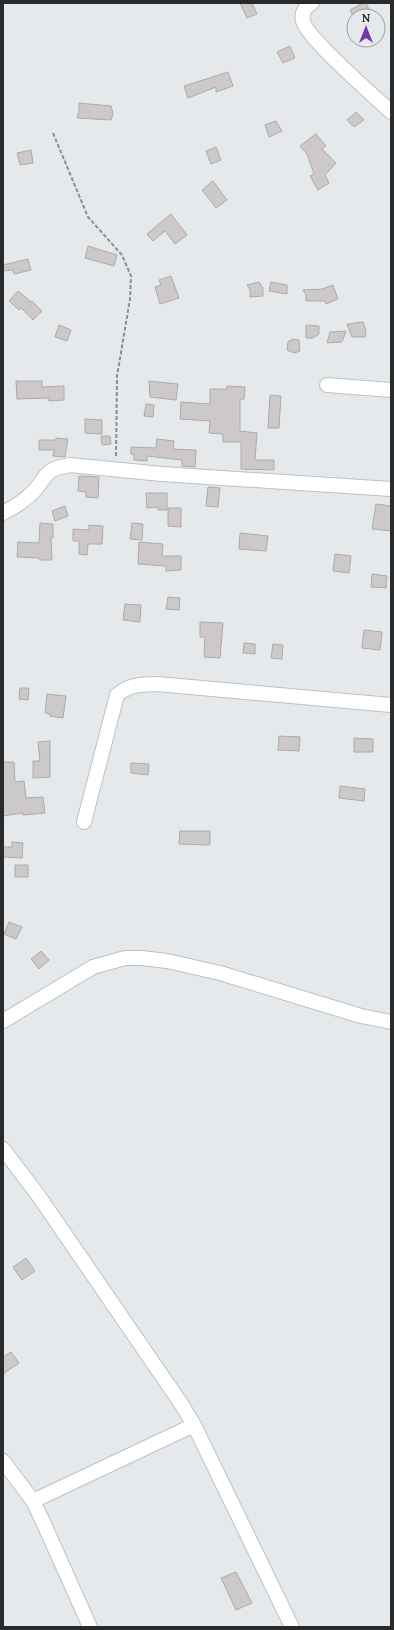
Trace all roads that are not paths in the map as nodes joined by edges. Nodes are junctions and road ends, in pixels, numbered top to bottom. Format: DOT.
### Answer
graph roads {
  1 [pos="312,3"];
  2 [pos="391,112"];
  3 [pos="327,385"];
  4 [pos="391,390"];
  5 [pos="391,489"];
  6 [pos="3,513"];
  7 [pos="391,705"];
  8 [pos="84,822"];
  9 [pos="3,1021"];
  10 [pos="391,1022"];
  11 [pos="3,1149"];
  12 [pos="194,1425"];
  13 [pos="3,1461"];
  14 [pos="33,1501"];
  15 [pos="90,1627"];
  16 [pos="292,1627"];
  1 -- 2 [label="street"];
  3 -- 4 [label="street"];
  5 -- 6 [label="street"];
  7 -- 8 [label="street"];
  9 -- 10 [label="street"];
  11 -- 12 [label="street"];
  12 -- 14 [label="street"];
  12 -- 16 [label="street"];
  13 -- 14 [label="street"];
  14 -- 15 [label="street"];
}
